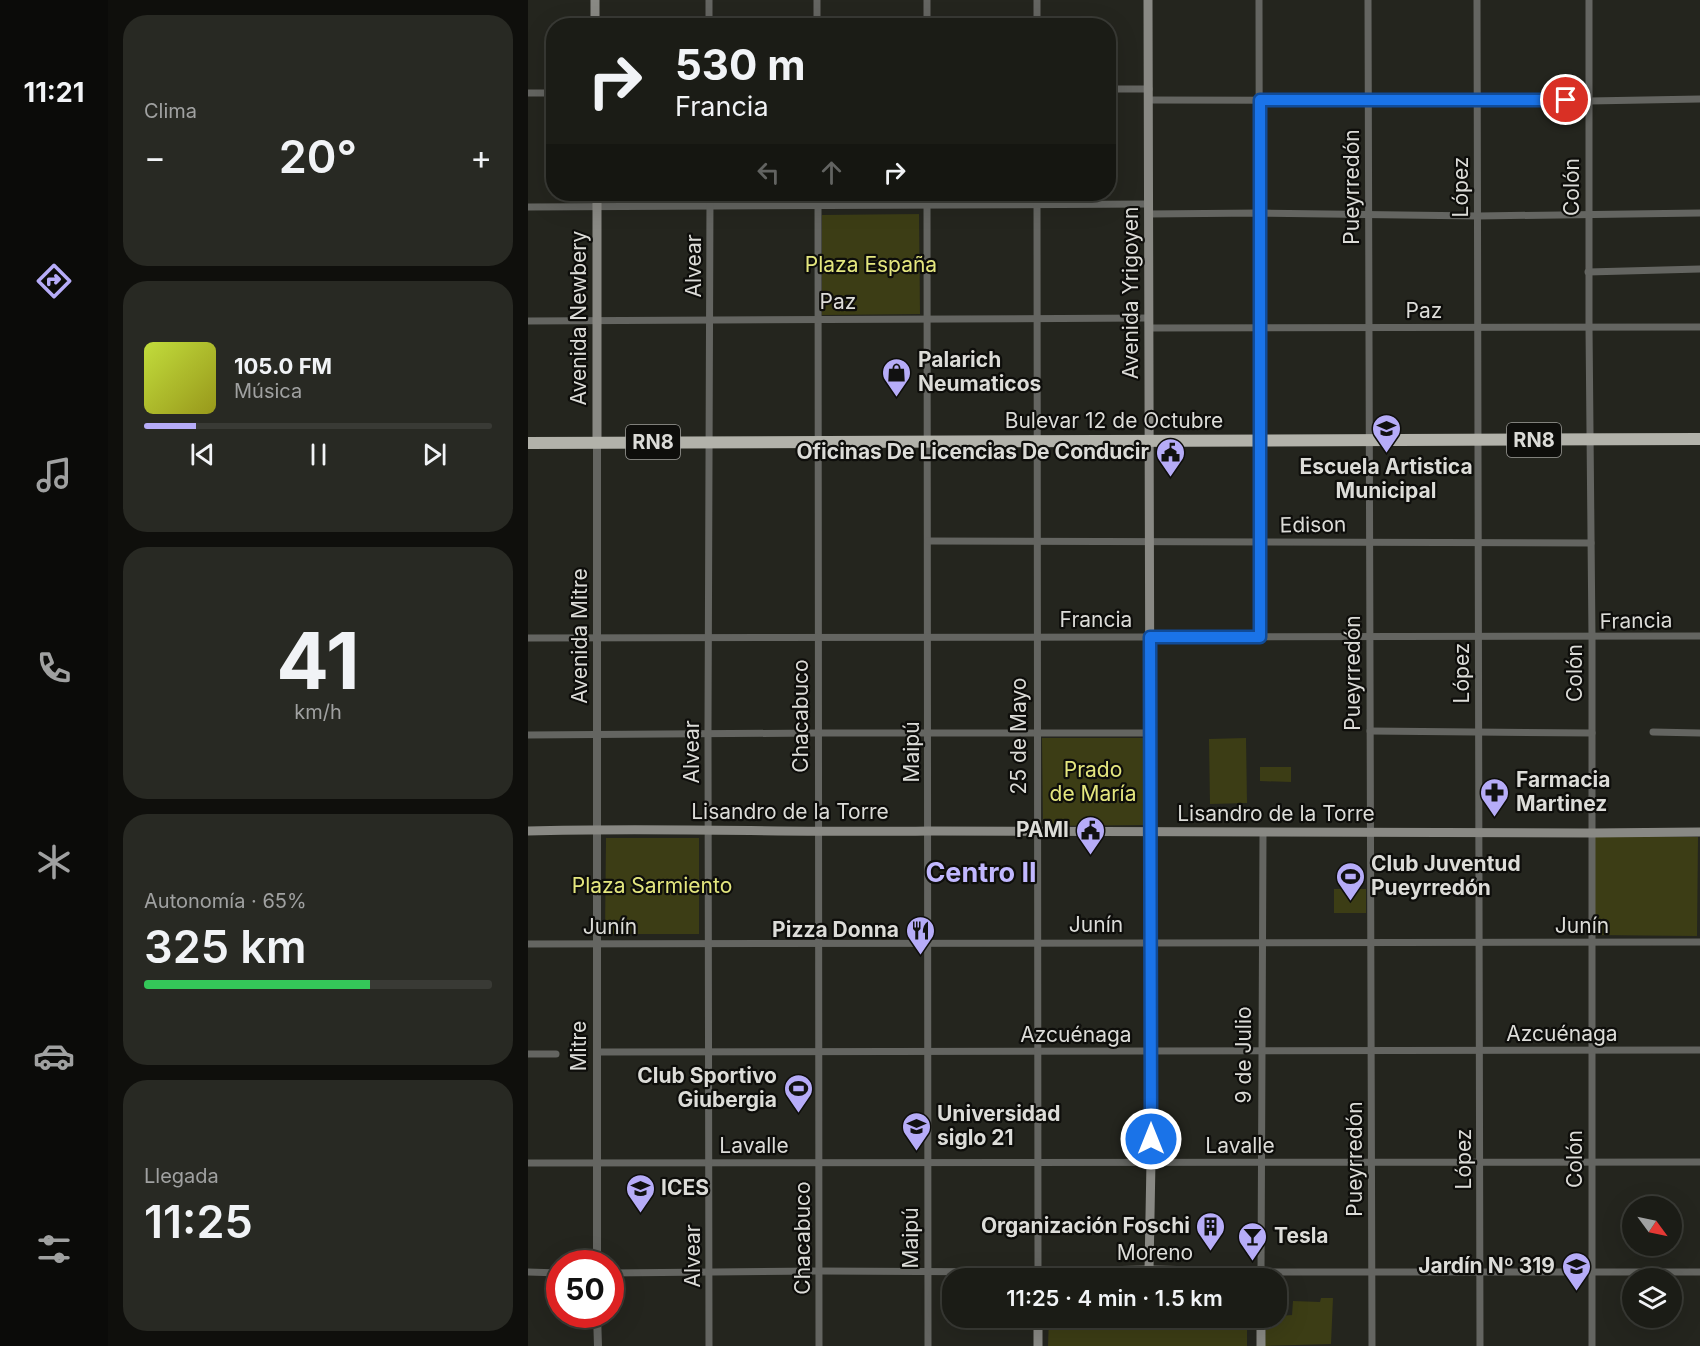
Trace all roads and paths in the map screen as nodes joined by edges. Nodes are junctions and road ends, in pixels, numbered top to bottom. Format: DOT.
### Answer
graph roads {
  1 [pos="595,0"];
  2 [pos="709,0"];
  3 [pos="818,0"];
  4 [pos="927,0"];
  5 [pos="1037,0"];
  6 [pos="1148,0"];
  7 [pos="1260,0"];
  8 [pos="1368,0"];
  9 [pos="1477,0"];
  10 [pos="1589,0"];
  11 [pos="595,18"];
  12 [pos="709,18"];
  13 [pos="817,18"];
  14 [pos="927,18"];
  15 [pos="1037,18"];
  16 [pos="1149,88"];
  17 [pos="1116,89"];
  18 [pos="528,93"];
  19 [pos="546,93"];
  20 [pos="1700,99"];
  21 [pos="1149,100"];
  22 [pos="1260,100"];
  23 [pos="1478,100"];
  24 [pos="1368,101"];
  25 [pos="1588,101"];
  26 [pos="598,201"];
  27 [pos="711,201"];
  28 [pos="927,201"];
  29 [pos="1037,201"];
  30 [pos="818,204"];
  31 [pos="711,205"];
  32 [pos="1037,205"];
  33 [pos="598,206"];
  34 [pos="927,206"];
  35 [pos="528,207"];
  36 [pos="1149,209"];
  37 [pos="1260,213"];
  38 [pos="1700,213"];
  39 [pos="1368,214"];
  40 [pos="1589,214"];
  41 [pos="1478,216"];
  42 [pos="1700,269"];
  43 [pos="1588,272"];
  44 [pos="927,318"];
  45 [pos="1037,318"];
  46 [pos="1149,318"];
  47 [pos="818,319"];
  48 [pos="596,320"];
  49 [pos="710,320"];
  50 [pos="528,321"];
  51 [pos="1588,327"];
  52 [pos="1700,327"];
  53 [pos="1149,328"];
  54 [pos="1370,328"];
  55 [pos="1479,328"];
  56 [pos="1260,329"];
  57 [pos="1369,439"];
  58 [pos="1478,439"];
  59 [pos="1700,439"];
  60 [pos="1037,440"];
  61 [pos="1149,440"];
  62 [pos="1260,440"];
  63 [pos="1590,440"];
  64 [pos="710,441"];
  65 [pos="817,441"];
  66 [pos="927,441"];
  67 [pos="597,442"];
  68 [pos="528,443"];
  69 [pos="928,540"];
  70 [pos="1038,541"];
  71 [pos="1370,541"];
  72 [pos="1150,542"];
  73 [pos="1260,542"];
  74 [pos="1479,542"];
  75 [pos="1591,543"];
  76 [pos="709,636"];
  77 [pos="1700,636"];
  78 [pos="817,637"];
  79 [pos="928,637"];
  80 [pos="1037,637"];
  81 [pos="1150,637"];
  82 [pos="1260,637"];
  83 [pos="1370,637"];
  84 [pos="1479,637"];
  85 [pos="528,638"];
  86 [pos="598,638"];
  87 [pos="1592,638"];
  88 [pos="1370,731"];
  89 [pos="1479,731"];
  90 [pos="928,732"];
  91 [pos="1036,732"];
  92 [pos="1653,732"];
  93 [pos="708,733"];
  94 [pos="817,733"];
  95 [pos="1149,733"];
  96 [pos="1592,733"];
  97 [pos="1700,733"];
  98 [pos="598,734"];
  99 [pos="528,735"];
  100 [pos="596,829"];
  101 [pos="709,830"];
  102 [pos="528,831"];
  103 [pos="928,831"];
  104 [pos="818,832"];
  105 [pos="1037,832"];
  106 [pos="1149,832"];
  107 [pos="1263,832"];
  108 [pos="1479,832"];
  109 [pos="1700,832"];
  110 [pos="1370,833"];
  111 [pos="1592,833"];
  112 [pos="1037,942"];
  113 [pos="1150,942"];
  114 [pos="1480,942"];
  115 [pos="1700,942"];
  116 [pos="709,943"];
  117 [pos="818,943"];
  118 [pos="1262,943"];
  119 [pos="1371,943"];
  120 [pos="1592,943"];
  121 [pos="528,944"];
  122 [pos="597,944"];
  123 [pos="928,944"];
  124 [pos="1262,1050"];
  125 [pos="1480,1050"];
  126 [pos="1700,1050"];
  127 [pos="709,1051"];
  128 [pos="818,1051"];
  129 [pos="928,1051"];
  130 [pos="1150,1051"];
  131 [pos="1371,1051"];
  132 [pos="1592,1051"];
  133 [pos="597,1052"];
  134 [pos="1037,1052"];
  135 [pos="528,1054"];
  136 [pos="556,1054"];
  137 [pos="1151,1161"];
  138 [pos="709,1162"];
  139 [pos="1038,1162"];
  140 [pos="1700,1162"];
  141 [pos="528,1163"];
  142 [pos="597,1163"];
  143 [pos="819,1163"];
  144 [pos="928,1163"];
  145 [pos="1262,1163"];
  146 [pos="1371,1163"];
  147 [pos="1480,1163"];
  148 [pos="1592,1164"];
  149 [pos="597,1250"];
  150 [pos="1038,1268"];
  151 [pos="1149,1268"];
  152 [pos="1261,1268"];
  153 [pos="819,1271"];
  154 [pos="928,1271"];
  155 [pos="528,1272"];
  156 [pos="942,1272"];
  157 [pos="1700,1272"];
  158 [pos="546,1273"];
  159 [pos="624,1273"];
  160 [pos="709,1273"];
  161 [pos="1372,1273"];
  162 [pos="1480,1273"];
  163 [pos="1592,1273"];
  164 [pos="1287,1275"];
  165 [pos="597,1328"];
  166 [pos="1038,1328"];
  167 [pos="1261,1328"];
  168 [pos="598,1346"];
  169 [pos="709,1346"];
  170 [pos="819,1346"];
  171 [pos="928,1346"];
  172 [pos="1038,1346"];
  173 [pos="1261,1346"];
  174 [pos="1372,1346"];
  175 [pos="1480,1346"];
  176 [pos="1592,1346"];
  1 -- 11 [label="main road"];
  2 -- 12 [label="street"];
  3 -- 13 [label="street"];
  4 -- 14 [label="street"];
  5 -- 15 [label="street"];
  6 -- 16 [label="main road, Avenida Yrigoyen"];
  7 -- 22 [label="street"];
  8 -- 24 [label="street, Pueyrredón"];
  9 -- 23 [label="street, López"];
  10 -- 25 [label="street, Colón"];
  16 -- 17 [label="street"];
  16 -- 21 [label="main road, Avenida Yrigoyen"];
  18 -- 19 [label="street"];
  20 -- 25 [label="street"];
  21 -- 22 [label="street"];
  21 -- 36 [label="main road, Avenida Yrigoyen"];
  22 -- 24 [label="street"];
  22 -- 37 [label="street"];
  23 -- 24 [label="street"];
  23 -- 25 [label="street"];
  23 -- 41 [label="street, López"];
  24 -- 39 [label="street, Pueyrredón"];
  25 -- 40 [label="street, Colón"];
  26 -- 33 [label="main road, Avenida Newbery"];
  27 -- 31 [label="street, Alvear"];
  28 -- 34 [label="street, Maipú"];
  29 -- 32 [label="street, 25 de Mayo"];
  30 -- 31 [label="street"];
  30 -- 34 [label="street"];
  30 -- 47 [label="street, Chacabuco"];
  31 -- 33 [label="street"];
  31 -- 49 [label="street, Alvear"];
  32 -- 34 [label="street"];
  32 -- 36 [label="street"];
  32 -- 45 [label="street, 25 de Mayo"];
  33 -- 35 [label="street"];
  33 -- 48 [label="main road, Avenida Newbery"];
  34 -- 44 [label="street, Maipú"];
  36 -- 37 [label="street"];
  36 -- 46 [label="main road, Avenida Yrigoyen"];
  37 -- 39 [label="street"];
  37 -- 56 [label="street"];
  38 -- 40 [label="street"];
  39 -- 41 [label="street"];
  39 -- 54 [label="street, Pueyrredón"];
  40 -- 41 [label="street"];
  40 -- 43 [label="street, Colón"];
  41 -- 55 [label="street, López"];
  42 -- 43 [label="street"];
  43 -- 51 [label="street, Colón"];
  44 -- 45 [label="street, Paz"];
  44 -- 47 [label="street, Paz"];
  44 -- 66 [label="street, Maipú"];
  45 -- 46 [label="street, Paz"];
  45 -- 60 [label="street, 25 de Mayo"];
  46 -- 53 [label="main road, Avenida Yrigoyen"];
  47 -- 49 [label="street, Paz"];
  47 -- 65 [label="street, Chacabuco"];
  48 -- 49 [label="street, Paz"];
  48 -- 50 [label="street, Paz"];
  48 -- 67 [label="main road, Avenida Newbery"];
  49 -- 64 [label="street, Alvear"];
  51 -- 52 [label="street, Paz"];
  51 -- 55 [label="street, Paz"];
  51 -- 63 [label="street, Colón"];
  53 -- 56 [label="street, Paz"];
  53 -- 61 [label="main road, Avenida Yrigoyen"];
  54 -- 55 [label="street, Paz"];
  54 -- 56 [label="street, Paz"];
  54 -- 57 [label="street, Pueyrredón"];
  55 -- 58 [label="street, López"];
  56 -- 62 [label="street"];
  57 -- 58 [label="highway, Bulevar 12 de Octubre / RN8"];
  57 -- 62 [label="highway, Bulevar 12 de Octubre / RN8"];
  57 -- 71 [label="street, Pueyrredón"];
  58 -- 63 [label="highway, Bulevar 12 de Octubre / RN8"];
  58 -- 74 [label="street, López"];
  59 -- 63 [label="highway, Bulevar 12 de Octubre / RN8"];
  60 -- 61 [label="highway, Bulevar 12 de Octubre / RN8"];
  60 -- 66 [label="highway, Bulevar 12 de Octubre / RN8"];
  60 -- 70 [label="street, 25 de Mayo"];
  61 -- 62 [label="highway, Bulevar 12 de Octubre / RN8"];
  61 -- 72 [label="main road, Avenida Yrigoyen"];
  62 -- 73 [label="street"];
  63 -- 75 [label="street, Colón"];
  64 -- 65 [label="highway, Bulevar 12 de Octubre / RN8"];
  64 -- 67 [label="highway, Bulevar 12 de Octubre / RN8"];
  64 -- 76 [label="street, Alvear"];
  65 -- 66 [label="highway, Bulevar 12 de Octubre / RN8"];
  65 -- 78 [label="street, Chacabuco"];
  66 -- 69 [label="street, Maipú"];
  67 -- 68 [label="highway, Bulevar 12 de Octubre / RN8"];
  67 -- 86 [label="street, Avenida Mitre"];
  69 -- 70 [label="street, Edison"];
  69 -- 79 [label="street, Maipú"];
  70 -- 72 [label="street, Edison"];
  70 -- 80 [label="street, 25 de Mayo"];
  71 -- 73 [label="street, Edison"];
  71 -- 74 [label="street, Edison"];
  71 -- 83 [label="street, Pueyrredón"];
  72 -- 73 [label="street, Edison"];
  72 -- 81 [label="main road, Avenida Yrigoyen"];
  73 -- 82 [label="street"];
  74 -- 75 [label="street, Edison"];
  74 -- 84 [label="street, López"];
  75 -- 87 [label="street, Colón"];
  76 -- 78 [label="street, Francia"];
  76 -- 86 [label="street, Francia"];
  76 -- 93 [label="street, Alvear"];
  77 -- 87 [label="street, Francia"];
  78 -- 79 [label="street, Francia"];
  78 -- 94 [label="street, Chacabuco"];
  79 -- 80 [label="street, Francia"];
  79 -- 90 [label="street, Maipú"];
  80 -- 81 [label="street, Francia"];
  80 -- 91 [label="street, 25 de Mayo"];
  81 -- 82 [label="street, Francia"];
  81 -- 95 [label="main road, Avenida Yrigoyen"];
  82 -- 83 [label="street, Francia"];
  83 -- 84 [label="street, Francia"];
  83 -- 88 [label="street, Pueyrredón"];
  84 -- 87 [label="street, Francia"];
  84 -- 89 [label="street, López"];
  85 -- 86 [label="street, Francia"];
  86 -- 98 [label="street, Avenida Mitre"];
  87 -- 96 [label="street, Colón"];
  88 -- 89 [label="street"];
  88 -- 110 [label="street, Pueyrredón"];
  89 -- 96 [label="street"];
  89 -- 108 [label="street, López"];
  90 -- 91 [label="street"];
  90 -- 94 [label="street"];
  90 -- 103 [label="street, Maipú"];
  91 -- 95 [label="street"];
  91 -- 105 [label="street, 25 de Mayo"];
  92 -- 97 [label="street"];
  93 -- 94 [label="street"];
  93 -- 98 [label="street"];
  93 -- 101 [label="street, Alvear"];
  94 -- 104 [label="street, Chacabuco"];
  95 -- 106 [label="main road, Avenida Yrigoyen"];
  96 -- 111 [label="street, Colón"];
  98 -- 99 [label="street"];
  98 -- 100 [label="street, Avenida Mitre"];
  100 -- 101 [label="main road, Lisandro de la Torre"];
  100 -- 102 [label="main road, Lisandro de la Torre"];
  100 -- 122 [label="street, Mitre"];
  101 -- 104 [label="main road, Lisandro de la Torre"];
  101 -- 116 [label="street, Alvear"];
  103 -- 104 [label="main road, Lisandro de la Torre"];
  103 -- 105 [label="main road, Lisandro de la Torre"];
  103 -- 123 [label="street, Maipú"];
  104 -- 117 [label="street, Chacabuco"];
  105 -- 106 [label="main road, Lisandro de la Torre"];
  105 -- 112 [label="street, 25 de Mayo"];
  106 -- 107 [label="main road, Lisandro de la Torre"];
  106 -- 113 [label="main road, Avenida Yrigoyen"];
  107 -- 110 [label="main road, Lisandro de la Torre"];
  107 -- 118 [label="street, 9 de Julio"];
  108 -- 110 [label="main road, Lisandro de la Torre"];
  108 -- 111 [label="main road, Lisandro de la Torre"];
  108 -- 114 [label="street, López"];
  109 -- 111 [label="main road, Lisandro de la Torre"];
  110 -- 119 [label="street, Pueyrredón"];
  111 -- 120 [label="street, Colón"];
  112 -- 113 [label="street, Junín"];
  112 -- 123 [label="street, Junín"];
  112 -- 134 [label="street, 25 de Mayo"];
  113 -- 118 [label="street, Junín"];
  113 -- 130 [label="main road, Avenida Yrigoyen"];
  114 -- 119 [label="street, Junín"];
  114 -- 120 [label="street, Junín"];
  114 -- 125 [label="street, López"];
  115 -- 120 [label="street, Junín"];
  116 -- 117 [label="street, Junín"];
  116 -- 122 [label="street, Junín"];
  116 -- 127 [label="street, Alvear"];
  117 -- 123 [label="street, Junín"];
  117 -- 128 [label="street, Chacabuco"];
  118 -- 119 [label="street, Junín"];
  118 -- 124 [label="street, 9 de Julio"];
  119 -- 131 [label="street, Pueyrredón"];
  120 -- 132 [label="street, Colón"];
  121 -- 122 [label="street, Junín"];
  122 -- 133 [label="street, Mitre"];
  123 -- 129 [label="street, Maipú"];
  124 -- 130 [label="street, Azcuénaga"];
  124 -- 131 [label="street, Azcuénaga"];
  124 -- 145 [label="street, 9 de Julio"];
  125 -- 131 [label="street, Azcuénaga"];
  125 -- 132 [label="street, Azcuénaga"];
  125 -- 147 [label="street, López"];
  126 -- 132 [label="street, Azcuénaga"];
  127 -- 128 [label="street, Azcuénaga"];
  127 -- 133 [label="street, Azcuénaga"];
  127 -- 138 [label="street, Alvear"];
  128 -- 129 [label="street, Azcuénaga"];
  128 -- 143 [label="street, Chacabuco"];
  129 -- 134 [label="street, Azcuénaga"];
  129 -- 144 [label="street, Maipú"];
  130 -- 134 [label="street, Azcuénaga"];
  130 -- 137 [label="main road, Avenida Yrigoyen"];
  131 -- 146 [label="street, Pueyrredón"];
  132 -- 148 [label="street, Colón"];
  133 -- 142 [label="street, Mitre"];
  134 -- 139 [label="street, 25 de Mayo"];
  135 -- 136 [label="street"];
  137 -- 139 [label="street, Lavalle"];
  137 -- 145 [label="street, Lavalle"];
  137 -- 151 [label="main road, Avenida Yrigoyen"];
  138 -- 142 [label="street, Lavalle"];
  138 -- 143 [label="street, Lavalle"];
  138 -- 160 [label="street, Alvear"];
  139 -- 144 [label="street, Lavalle"];
  139 -- 150 [label="street, 25 de Mayo"];
  140 -- 148 [label="street, Lavalle"];
  141 -- 142 [label="street, Lavalle"];
  142 -- 149 [label="street, Mitre"];
  143 -- 144 [label="street, Lavalle"];
  143 -- 153 [label="street, Chacabuco"];
  144 -- 154 [label="street, Maipú"];
  145 -- 146 [label="street, Lavalle"];
  145 -- 152 [label="street, 9 de Julio"];
  146 -- 147 [label="street, Lavalle"];
  146 -- 161 [label="street, Pueyrredón"];
  147 -- 148 [label="street, Lavalle"];
  147 -- 162 [label="street, López"];
  148 -- 163 [label="street, Colón"];
  153 -- 154 [label="street, Moreno"];
  153 -- 160 [label="street, Moreno"];
  153 -- 170 [label="street, Chacabuco"];
  154 -- 156 [label="street, Moreno"];
  154 -- 171 [label="street, Maipú"];
  155 -- 158 [label="street"];
  157 -- 163 [label="street, Moreno"];
  159 -- 160 [label="street, Moreno"];
  160 -- 169 [label="street, Alvear"];
  161 -- 162 [label="street, Moreno"];
  161 -- 164 [label="street, Moreno"];
  161 -- 174 [label="street, Pueyrredón"];
  162 -- 163 [label="street, Moreno"];
  162 -- 175 [label="street, López"];
  163 -- 176 [label="street, Colón"];
  165 -- 168 [label="street"];
  166 -- 172 [label="main road"];
  167 -- 173 [label="main road"];
}
